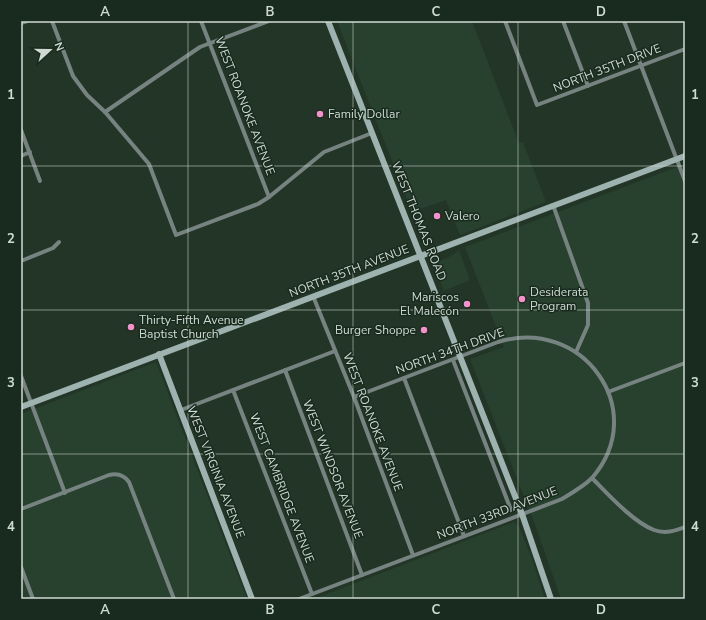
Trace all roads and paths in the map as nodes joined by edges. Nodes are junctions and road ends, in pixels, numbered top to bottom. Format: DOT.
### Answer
graph roads {
  1 [pos="27,21"];
  2 [pos="52,21"];
  3 [pos="201,21"];
  4 [pos="269,21"];
  5 [pos="328,21"];
  6 [pos="505,21"];
  7 [pos="563,21"];
  8 [pos="624,21"];
  9 [pos="21,23"];
  10 [pos="210,43"];
  11 [pos="685,49"];
  12 [pos="641,65"];
  13 [pos="588,86"];
  14 [pos="105,112"];
  15 [pos="21,130"];
  16 [pos="372,133"];
  17 [pos="30,152"];
  18 [pos="21,156"];
  19 [pos="685,156"];
  20 [pos="676,159"];
  21 [pos="40,181"];
  22 [pos="685,181"];
  23 [pos="269,197"];
  24 [pos="553,205"];
  25 [pos="59,242"];
  26 [pos="421,255"];
  27 [pos="21,261"];
  28 [pos="314,296"];
  29 [pos="335,351"];
  30 [pos="576,352"];
  31 [pos="159,354"];
  32 [pos="461,357"];
  33 [pos="453,360"];
  34 [pos="685,363"];
  35 [pos="285,370"];
  36 [pos="21,376"];
  37 [pos="404,378"];
  38 [pos="233,390"];
  39 [pos="608,392"];
  40 [pos="354,397"];
  41 [pos="31,403"];
  42 [pos="21,407"];
  43 [pos="181,410"];
  44 [pos="592,478"];
  45 [pos="65,493"];
  46 [pos="515,496"];
  47 [pos="507,498"];
  48 [pos="21,509"];
  49 [pos="511,510"];
  50 [pos="522,514"];
  51 [pos="685,527"];
  52 [pos="464,536"];
  53 [pos="413,555"];
  54 [pos="21,567"];
  55 [pos="362,575"];
  56 [pos="312,594"];
  57 [pos="33,599"];
  58 [pos="174,599"];
  59 [pos="252,599"];
  60 [pos="298,599"];
  61 [pos="551,599"];
  1 -- 9 [label="street"];
  2 -- 14 [label="street"];
  3 -- 10 [label="street, WEST ROANOKE AVENUE"];
  4 -- 10 [label="street"];
  5 -- 16 [label="main road, WEST THOMAS ROAD"];
  6 -- 13 [label="street, NORTH 35TH DRIVE"];
  7 -- 13 [label="street"];
  8 -- 12 [label="street"];
  10 -- 14 [label="street"];
  10 -- 23 [label="street, WEST ROANOKE AVENUE"];
  11 -- 12 [label="street, NORTH 35TH DRIVE"];
  12 -- 13 [label="street, NORTH 35TH DRIVE"];
  12 -- 20 [label="street"];
  14 -- 23 [label="street"];
  15 -- 17 [label="street"];
  16 -- 23 [label="street"];
  16 -- 26 [label="main road, WEST THOMAS ROAD"];
  17 -- 18 [label="street"];
  17 -- 21 [label="street"];
  19 -- 20 [label="main road, NORTH 35TH AVENUE"];
  20 -- 22 [label="street"];
  20 -- 24 [label="main road, NORTH 35TH AVENUE"];
  24 -- 26 [label="main road, NORTH 35TH AVENUE"];
  24 -- 30 [label="street"];
  25 -- 27 [label="street"];
  26 -- 28 [label="main road, NORTH 35TH AVENUE"];
  26 -- 32 [label="main road, WEST THOMAS ROAD"];
  28 -- 29 [label="street, WEST ROANOKE AVENUE"];
  28 -- 31 [label="main road, NORTH 35TH AVENUE"];
  29 -- 35 [label="street"];
  29 -- 40 [label="street, WEST ROANOKE AVENUE"];
  30 -- 32 [label="street, NORTH 34TH DRIVE"];
  30 -- 39 [label="street, NORTH 34TH DRIVE"];
  31 -- 41 [label="main road, NORTH 35TH AVENUE"];
  31 -- 43 [label="main road, WEST VIRGINIA AVENUE"];
  32 -- 33 [label="street, NORTH 34TH DRIVE"];
  32 -- 46 [label="main road, WEST THOMAS ROAD"];
  33 -- 37 [label="street, NORTH 34TH DRIVE"];
  33 -- 47 [label="street"];
  34 -- 39 [label="street"];
  35 -- 38 [label="street"];
  35 -- 55 [label="street, WEST WINDSOR AVENUE"];
  36 -- 41 [label="street"];
  37 -- 40 [label="street, NORTH 34TH DRIVE"];
  37 -- 52 [label="street"];
  38 -- 43 [label="street"];
  38 -- 56 [label="street, WEST CAMBRIDGE AVENUE"];
  39 -- 44 [label="street, NORTH 34TH DRIVE"];
  40 -- 53 [label="street, WEST ROANOKE AVENUE"];
  41 -- 42 [label="main road, NORTH 35TH AVENUE"];
  41 -- 45 [label="street"];
  43 -- 59 [label="main road, WEST VIRGINIA AVENUE"];
  44 -- 50 [label="street, NORTH 33RD AVENUE"];
  44 -- 51 [label="street"];
  45 -- 48 [label="street"];
  45 -- 58 [label="street"];
  46 -- 47 [label="street"];
  46 -- 50 [label="main road, WEST THOMAS ROAD"];
  47 -- 49 [label="street"];
  50 -- 52 [label="street, NORTH 33RD AVENUE"];
  50 -- 61 [label="main road, WEST THOMAS ROAD"];
  52 -- 53 [label="street, NORTH 33RD AVENUE"];
  53 -- 55 [label="street, NORTH 33RD AVENUE"];
  54 -- 57 [label="street"];
  55 -- 56 [label="street, NORTH 33RD AVENUE"];
  56 -- 60 [label="street, NORTH 33RD AVENUE"];
}
